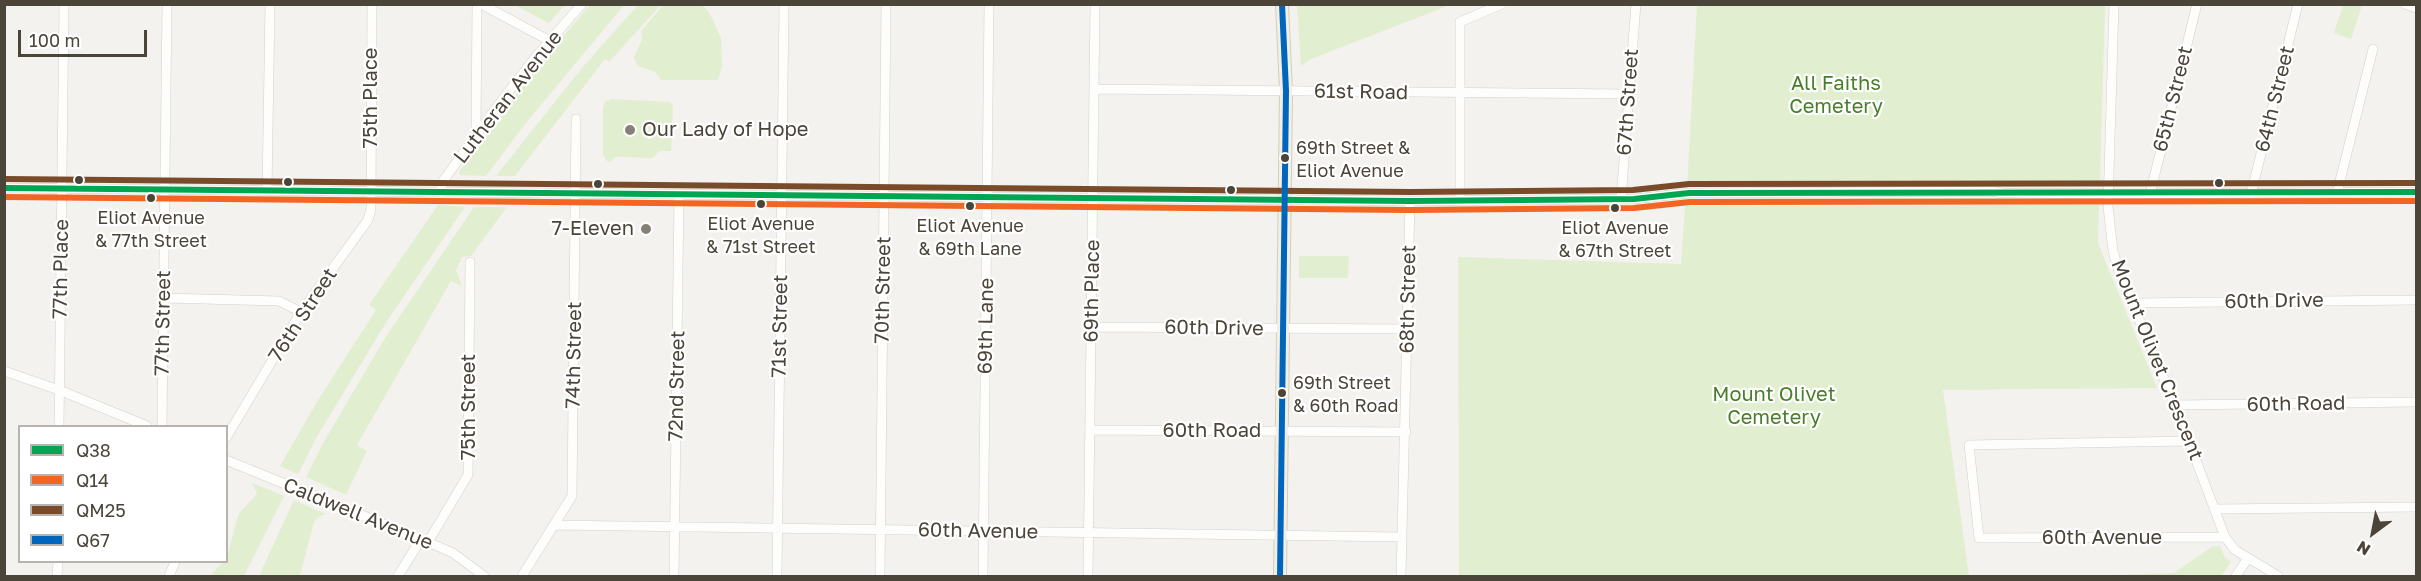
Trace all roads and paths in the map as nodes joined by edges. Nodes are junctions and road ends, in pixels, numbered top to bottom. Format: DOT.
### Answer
graph roads {
  1 [pos="64,4"];
  2 [pos="167,4"];
  3 [pos="270,4"];
  4 [pos="372,4"];
  5 [pos="479,4"];
  6 [pos="582,4"];
  7 [pos="784,4"];
  8 [pos="886,4"];
  9 [pos="989,4"];
  10 [pos="1095,4"];
  11 [pos="1282,4"];
  12 [pos="1502,4"];
  13 [pos="1636,4"];
  14 [pos="2114,4"];
  15 [pos="2196,4"];
  16 [pos="2298,4"];
  17 [pos="2405,4"];
  18 [pos="2416,8"];
  19 [pos="550,41"];
  20 [pos="2373,49"];
  21 [pos="1094,89"];
  22 [pos="1286,91"];
  23 [pos="1460,93"];
  24 [pos="1628,94"];
  25 [pos="576,119"];
  26 [pos="476,136"];
  27 [pos="4,188"];
  28 [pos="62,188"];
  29 [pos="164,190"];
  30 [pos="267,191"];
  31 [pos="371,192"];
  32 [pos="2416,192"];
  33 [pos="441,193"];
  34 [pos="2337,193"];
  35 [pos="576,194"];
  36 [pos="2109,194"];
  37 [pos="2150,194"];
  38 [pos="2251,194"];
  39 [pos="679,195"];
  40 [pos="782,196"];
  41 [pos="885,198"];
  42 [pos="987,199"];
  43 [pos="1621,199"];
  44 [pos="1093,200"];
  45 [pos="1460,200"];
  46 [pos="1284,201"];
  47 [pos="1410,201"];
  48 [pos="470,262"];
  49 [pos="164,298"];
  50 [pos="2416,300"];
  51 [pos="2132,303"];
  52 [pos="301,312"];
  53 [pos="1092,327"];
  54 [pos="1284,329"];
  55 [pos="1408,329"];
  56 [pos="4,371"];
  57 [pos="59,390"];
  58 [pos="2416,402"];
  59 [pos="2175,405"];
  60 [pos="59,425"];
  61 [pos="145,425"];
  62 [pos="162,425"];
  63 [pos="1090,430"];
  64 [pos="1283,432"];
  65 [pos="1406,432"];
  66 [pos="228,435"];
  67 [pos="2188,441"];
  68 [pos="228,461"];
  69 [pos="2416,507"];
  70 [pos="2216,509"];
  71 [pos="554,525"];
  72 [pos="675,528"];
  73 [pos="778,529"];
  74 [pos="880,529"];
  75 [pos="984,531"];
  76 [pos="1089,532"];
  77 [pos="1281,535"];
  78 [pos="1402,537"];
  79 [pos="2225,537"];
  80 [pos="424,540"];
  81 [pos="2248,558"];
  82 [pos="398,576"];
  83 [pos="484,576"];
  84 [pos="522,576"];
  85 [pos="674,576"];
  86 [pos="777,576"];
  87 [pos="880,576"];
  88 [pos="983,576"];
  89 [pos="1088,576"];
  90 [pos="1280,576"];
  91 [pos="1401,576"];
  92 [pos="2236,576"];
  93 [pos="2278,576"];
  1 -- 28 [label="street, 77th Place"];
  2 -- 29 [label="street, 77th Street"];
  3 -- 30 [label="street"];
  4 -- 31 [label="street, 75th Place"];
  5 -- 19 [label="street"];
  5 -- 26 [label="street"];
  6 -- 19 [label="street, Lutheran Avenue"];
  7 -- 40 [label="street, 71st Street"];
  8 -- 41 [label="street, 70th Street"];
  9 -- 42 [label="street, 69th Lane"];
  10 -- 21 [label="street, 69th Place"];
  11 -- 22 [label="main road"];
  12 -- 23 [label="street"];
  13 -- 24 [label="street, 67th Street"];
  14 -- 36 [label="street, Mount Olivet Crescent"];
  15 -- 37 [label="street, 65th Street"];
  16 -- 38 [label="street, 64th Street"];
  17 -- 18 [label="street"];
  19 -- 26 [label="street, Lutheran Avenue"];
  20 -- 34 [label="street"];
  21 -- 22 [label="street, 61st Road"];
  21 -- 44 [label="street, 69th Place"];
  22 -- 23 [label="street, 61st Road"];
  22 -- 46 [label="main road"];
  23 -- 24 [label="street, 61st Road"];
  23 -- 45 [label="street"];
  24 -- 43 [label="street, 67th Street"];
  25 -- 35 [label="street, 74th Street"];
  26 -- 33 [label="street, Lutheran Avenue"];
  27 -- 28 [label="street"];
  28 -- 29 [label="street"];
  28 -- 57 [label="street, 77th Place"];
  29 -- 30 [label="street"];
  29 -- 49 [label="street, 77th Street"];
  30 -- 31 [label="street"];
  31 -- 33 [label="street"];
  31 -- 52 [label="street, 76th Street"];
  32 -- 34 [label="street"];
  33 -- 35 [label="street"];
  34 -- 38 [label="street"];
  35 -- 39 [label="street"];
  35 -- 71 [label="street, 74th Street"];
  36 -- 37 [label="street"];
  36 -- 43 [label="street"];
  36 -- 51 [label="street, Mount Olivet Crescent"];
  37 -- 38 [label="street"];
  39 -- 40 [label="street"];
  39 -- 72 [label="street, 72nd Street"];
  40 -- 41 [label="street"];
  40 -- 73 [label="street, 71st Street"];
  41 -- 42 [label="street"];
  41 -- 74 [label="street, 70th Street"];
  42 -- 44 [label="street"];
  42 -- 75 [label="street, 69th Lane"];
  43 -- 45 [label="street"];
  44 -- 46 [label="street"];
  44 -- 53 [label="street, 69th Place"];
  45 -- 47 [label="street"];
  46 -- 47 [label="street"];
  46 -- 54 [label="main road"];
  47 -- 55 [label="street, 68th Street"];
  48 -- 80 [label="street, 75th Street"];
  49 -- 52 [label="street"];
  49 -- 62 [label="street, 77th Street"];
  50 -- 51 [label="street, 60th Drive"];
  51 -- 59 [label="street, Mount Olivet Crescent"];
  52 -- 66 [label="street, 76th Street"];
  53 -- 54 [label="street, 60th Drive"];
  53 -- 63 [label="street, 69th Place"];
  54 -- 55 [label="street, 60th Drive"];
  54 -- 64 [label="main road"];
  55 -- 65 [label="street, 68th Street"];
  56 -- 57 [label="street"];
  57 -- 60 [label="street, 77th Place"];
  57 -- 61 [label="street"];
  58 -- 59 [label="street, 60th Road"];
  59 -- 67 [label="street, Mount Olivet Crescent"];
  63 -- 64 [label="street, 60th Road"];
  63 -- 76 [label="street, 69th Place"];
  64 -- 65 [label="street, 60th Road"];
  64 -- 77 [label="main road"];
  65 -- 78 [label="street, 68th Street"];
  67 -- 70 [label="street, Mount Olivet Crescent"];
  67 -- 79 [label="street, 60th Avenue"];
  68 -- 80 [label="street, Caldwell Avenue"];
  69 -- 70 [label="street"];
  70 -- 79 [label="street, Mount Olivet Crescent"];
  71 -- 72 [label="street, 60th Avenue"];
  71 -- 84 [label="street, 74th Street"];
  72 -- 73 [label="street, 60th Avenue"];
  72 -- 85 [label="street, 72nd Street"];
  73 -- 74 [label="street, 60th Avenue"];
  73 -- 86 [label="street, 71st Street"];
  74 -- 75 [label="street, 60th Avenue"];
  74 -- 87 [label="street, 70th Street"];
  75 -- 76 [label="street, 60th Avenue"];
  75 -- 88 [label="street, 69th Lane"];
  76 -- 77 [label="street, 60th Avenue"];
  76 -- 89 [label="street, 69th Place"];
  77 -- 78 [label="street, 60th Avenue"];
  77 -- 90 [label="main road"];
  78 -- 91 [label="street, 68th Street"];
  79 -- 81 [label="street, Mount Olivet Crescent"];
  80 -- 82 [label="street, 75th Street"];
  80 -- 83 [label="street, Caldwell Avenue"];
  81 -- 92 [label="street"];
  81 -- 93 [label="street, Mount Olivet Crescent"];
}
